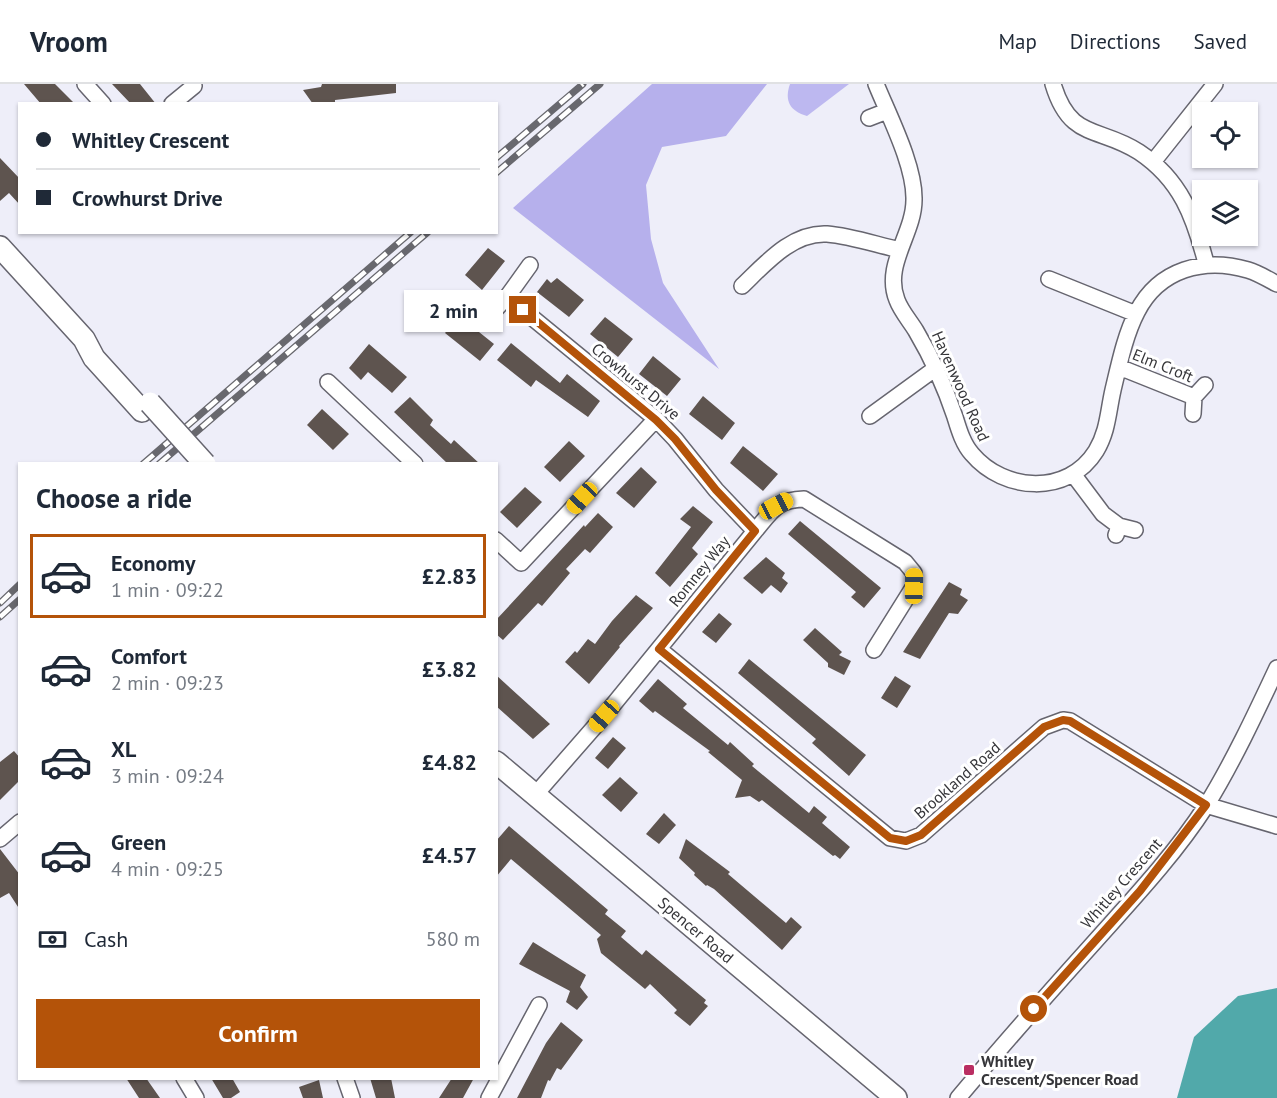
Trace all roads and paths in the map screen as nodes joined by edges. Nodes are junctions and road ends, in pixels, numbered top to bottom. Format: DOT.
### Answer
graph roads {
  1 [pos="85,84"];
  2 [pos="876,84"];
  3 [pos="1053,84"];
  4 [pos="1215,84"];
  5 [pos="194,86"];
  6 [pos="101,102"];
  7 [pos="174,102"];
  8 [pos="886,111"];
  9 [pos="869,118"];
  10 [pos="1153,162"];
  11 [pos="0,247"];
  12 [pos="900,250"];
  13 [pos="1206,263"];
  14 [pos="530,265"];
  15 [pos="1049,279"];
  16 [pos="1277,284"];
  17 [pos="742,286"];
  18 [pos="507,297"];
  19 [pos="491,314"];
  20 [pos="1136,314"];
  21 [pos="1119,367"];
  22 [pos="936,368"];
  23 [pos="328,382"];
  24 [pos="1205,385"];
  25 [pos="1194,397"];
  26 [pos="146,407"];
  27 [pos="1193,414"];
  28 [pos="870,416"];
  29 [pos="656,420"];
  30 [pos="188,462"];
  31 [pos="203,462"];
  32 [pos="413,462"];
  33 [pos="1073,474"];
  34 [pos="1135,530"];
  35 [pos="755,531"];
  36 [pos="498,542"];
  37 [pos="659,649"];
  38 [pos="874,650"];
  39 [pos="1277,668"];
  40 [pos="498,764"];
  41 [pos="536,795"];
  42 [pos="1206,805"];
  43 [pos="18,824"];
  44 [pos="1277,826"];
  45 [pos="0,839"];
  46 [pos="539,1005"];
  47 [pos="185,1080"];
  48 [pos="346,1080"];
  49 [pos="196,1098"];
  50 [pos="352,1098"];
  51 [pos="489,1098"];
  52 [pos="896,1098"];
  53 [pos="958,1098"];
  1 -- 6 [label="street"];
  2 -- 8 [label="street, Havenwood Road"];
  3 -- 10 [label="street"];
  4 -- 10 [label="street"];
  5 -- 7 [label="street"];
  8 -- 9 [label="street"];
  8 -- 12 [label="street, Havenwood Road"];
  10 -- 13 [label="street"];
  11 -- 26 [label="street"];
  12 -- 17 [label="street"];
  12 -- 22 [label="street, Havenwood Road"];
  13 -- 16 [label="street, Havenwood Road"];
  13 -- 20 [label="street, Havenwood Road"];
  14 -- 18 [label="street"];
  15 -- 20 [label="street"];
  18 -- 19 [label="street"];
  18 -- 29 [label="street, Crowhurst Drive"];
  20 -- 21 [label="street, Havenwood Road"];
  21 -- 25 [label="street, Elm Croft"];
  21 -- 33 [label="street, Havenwood Road"];
  22 -- 28 [label="street"];
  22 -- 33 [label="street, Havenwood Road"];
  23 -- 32 [label="street"];
  24 -- 25 [label="street, Elm Croft"];
  25 -- 27 [label="street, Elm Croft"];
  26 -- 30 [label="street"];
  26 -- 31 [label="street, bridge"];
  29 -- 35 [label="street, Crowhurst Drive"];
  29 -- 36 [label="street"];
  33 -- 34 [label="street"];
  35 -- 37 [label="street, Romney Way"];
  35 -- 38 [label="street, Romney Way"];
  37 -- 41 [label="street, Romney Way"];
  37 -- 42 [label="street, Brookland Road"];
  39 -- 42 [label="street, Whitley Crescent"];
  40 -- 41 [label="street, Spencer Road"];
  41 -- 52 [label="street, Spencer Road"];
  42 -- 44 [label="street"];
  42 -- 53 [label="street, Whitley Crescent"];
  43 -- 45 [label="street"];
  46 -- 51 [label="street"];
  47 -- 49 [label="street"];
  48 -- 50 [label="street"];
}
